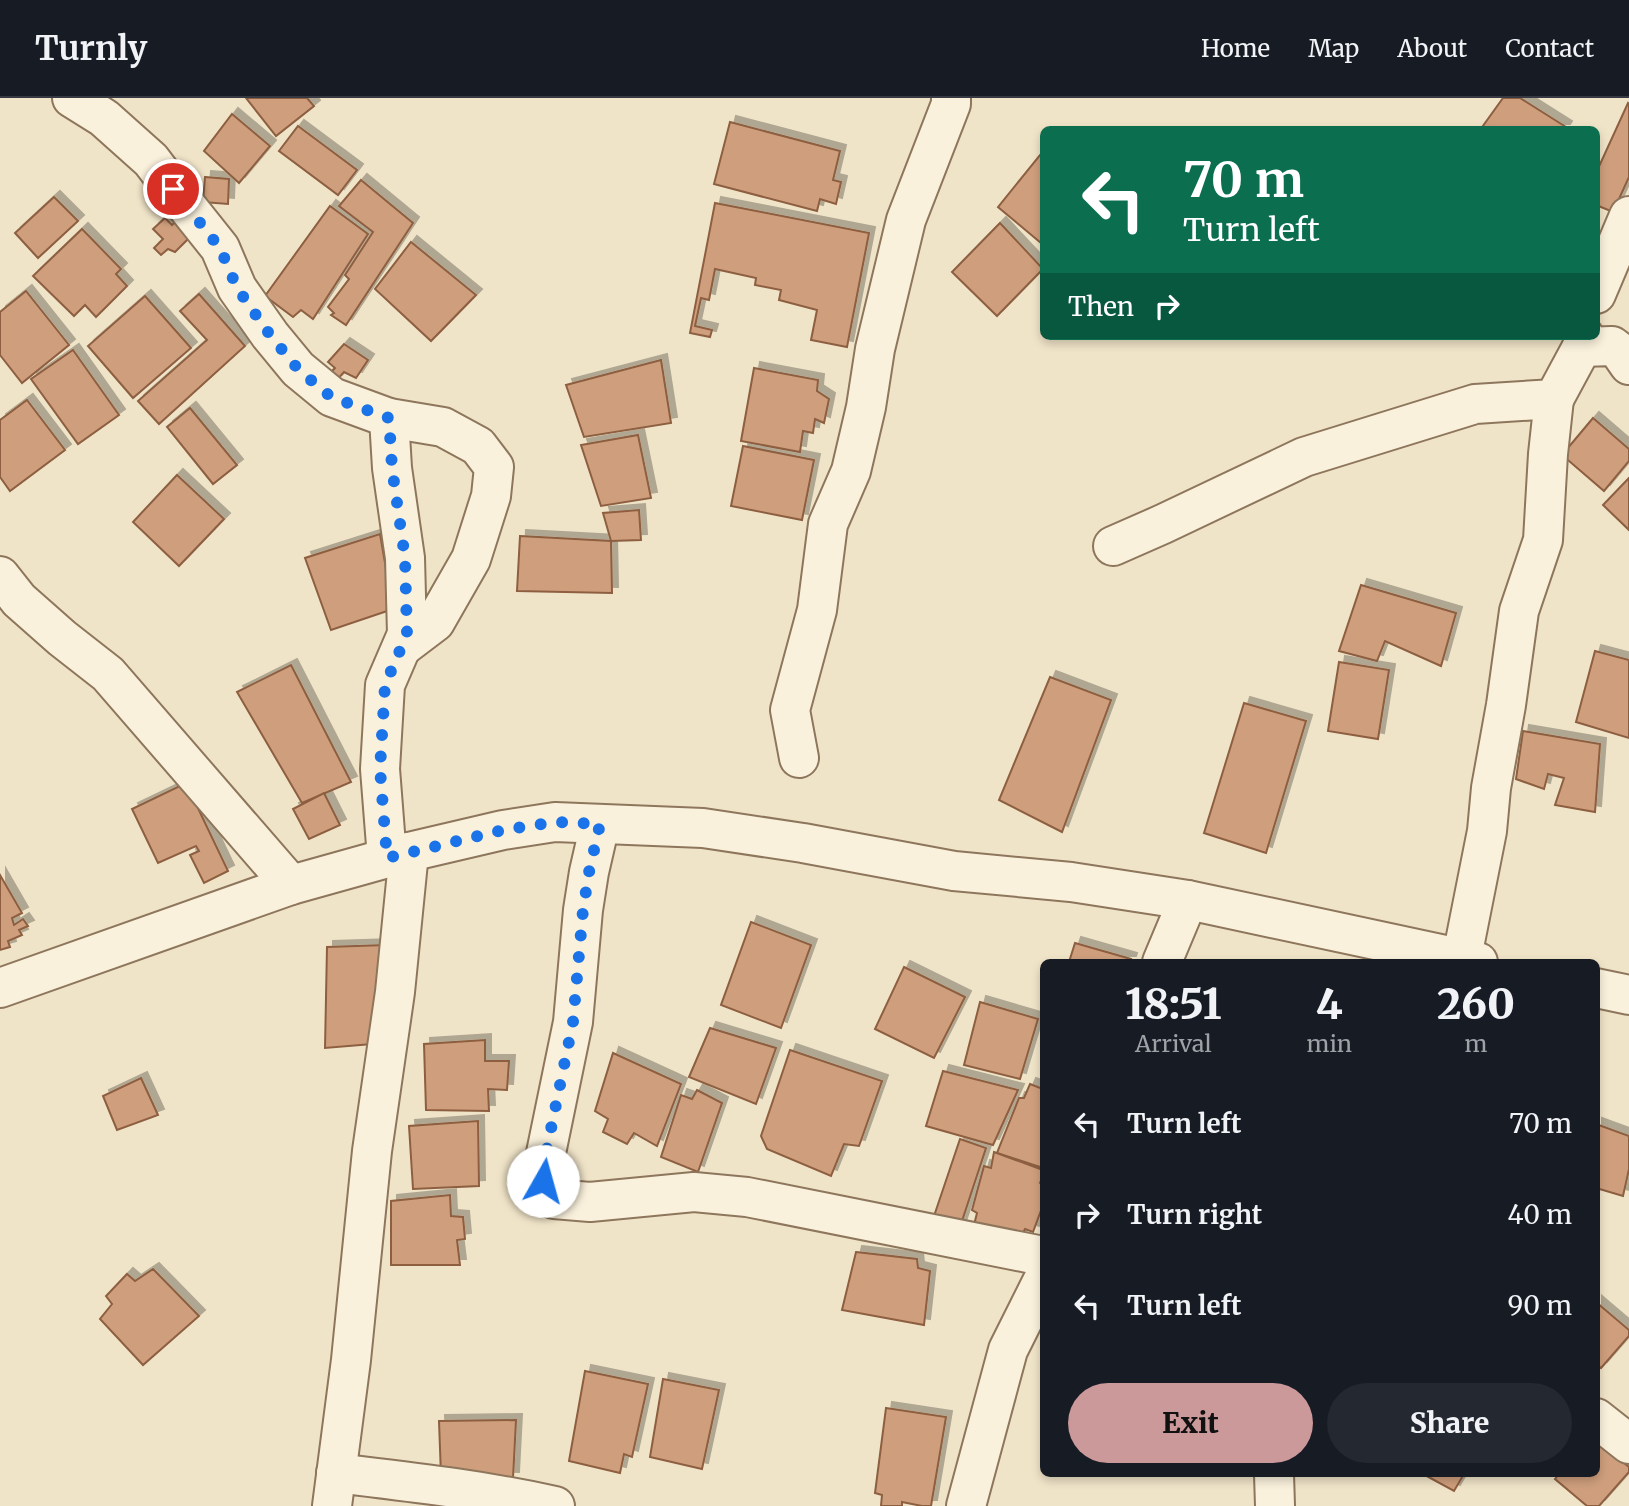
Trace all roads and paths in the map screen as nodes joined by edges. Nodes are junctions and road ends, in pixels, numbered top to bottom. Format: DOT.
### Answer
graph roads {
  1 [pos="72,98"];
  2 [pos="951,98"];
  3 [pos="1629,216"];
  4 [pos="1600,285"];
  5 [pos="1583,342"];
  6 [pos="1629,365"];
  7 [pos="1554,399"];
  8 [pos="389,418"];
  9 [pos="1113,546"];
  10 [pos="0,576"];
  11 [pos="402,647"];
  12 [pos="799,758"];
  13 [pos="600,824"];
  14 [pos="398,855"];
  15 [pos="291,885"];
  16 [pos="1188,900"];
  17 [pos="1163,959"];
  18 [pos="1458,959"];
  19 [pos="1467,959"];
  20 [pos="0,988"];
  21 [pos="1600,989"];
  22 [pos="1629,995"];
  23 [pos="1040,1255"];
  24 [pos="1040,1286"];
  25 [pos="1600,1421"];
  26 [pos="1629,1444"];
  27 [pos="1274,1477"];
  28 [pos="334,1489"];
  29 [pos="555,1506"];
  30 [pos="966,1506"];
  31 [pos="1275,1506"];
  1 -- 8 [label="street"];
  2 -- 12 [label="street"];
  3 -- 4 [label="street"];
  5 -- 6 [label="street"];
  5 -- 7 [label="street"];
  7 -- 9 [label="street"];
  7 -- 19 [label="street"];
  8 -- 11 [label="street"];
  8 -- 11 [label="street"];
  10 -- 15 [label="street"];
  11 -- 14 [label="street"];
  13 -- 14 [label="street"];
  13 -- 16 [label="street"];
  13 -- 23 [label="street"];
  14 -- 15 [label="street"];
  14 -- 28 [label="street"];
  15 -- 20 [label="street"];
  16 -- 17 [label="street"];
  16 -- 18 [label="street"];
  21 -- 22 [label="street"];
  24 -- 30 [label="street"];
  25 -- 26 [label="street"];
  27 -- 31 [label="street"];
  28 -- 29 [label="street"];
}
